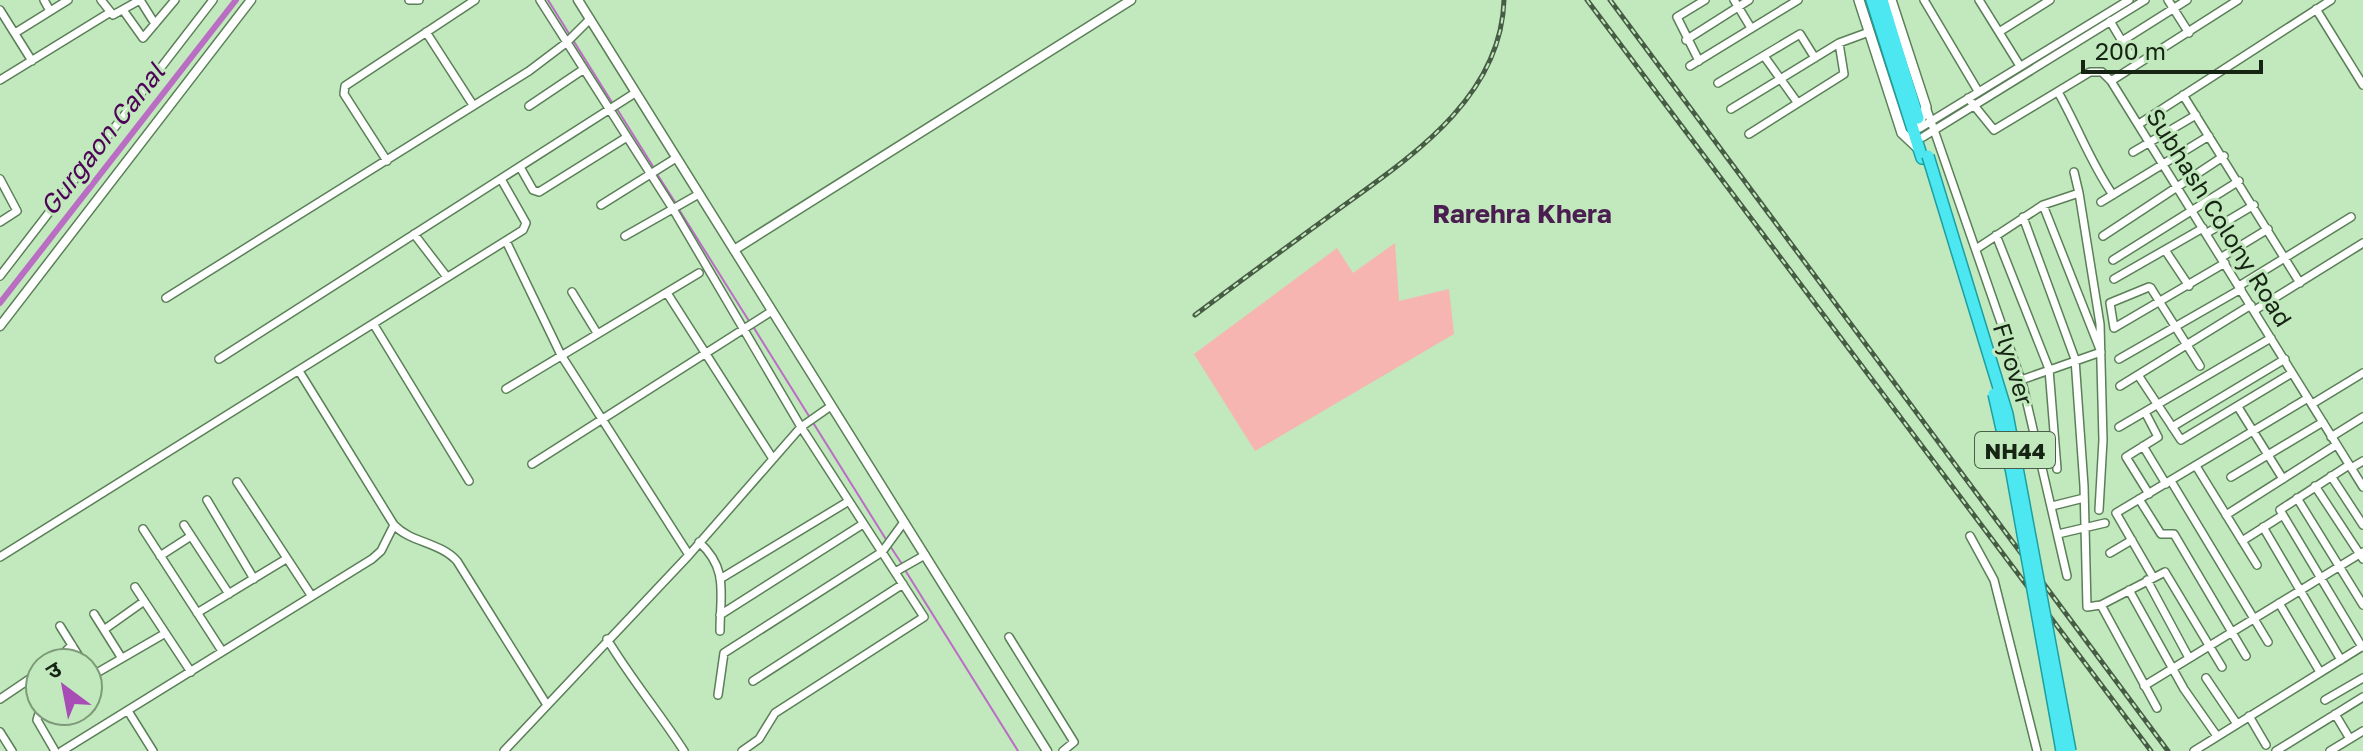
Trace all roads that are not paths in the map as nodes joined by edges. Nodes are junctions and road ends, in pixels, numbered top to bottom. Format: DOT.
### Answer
graph roads {
  1 [pos="44,0"];
  2 [pos="68,0"];
  3 [pos="102,0"];
  4 [pos="140,0"];
  5 [pos="213,0"];
  6 [pos="251,0"];
  7 [pos="409,0"];
  8 [pos="419,0"];
  9 [pos="475,0"];
  10 [pos="540,0"];
  11 [pos="578,0"];
  12 [pos="1705,0"];
  13 [pos="1749,0"];
  14 [pos="1798,0"];
  15 [pos="1859,0"];
  16 [pos="1872,0"];
  17 [pos="1882,0"];
  18 [pos="1891,0"];
  19 [pos="1924,0"];
  20 [pos="1979,0"];
  21 [pos="2050,0"];
  22 [pos="2129,0"];
  23 [pos="2145,0"];
  24 [pos="2168,0"];
  25 [pos="2187,0"];
  26 [pos="2238,0"];
  27 [pos="2331,0"];
  28 [pos="1127,1"];
  29 [pos="170,2"];
  30 [pos="1736,4"];
  31 [pos="2173,8"];
  32 [pos="2316,9"];
  33 [pos="0,10"];
  34 [pos="123,10"];
  35 [pos="50,11"];
  36 [pos="109,13"];
  37 [pos="590,19"];
  38 [pos="2110,21"];
  39 [pos="155,24"];
  40 [pos="1751,28"];
  41 [pos="426,32"];
  42 [pos="1869,32"];
  43 [pos="1999,32"];
  44 [pos="15,33"];
  45 [pos="2189,33"];
  46 [pos="570,39"];
  47 [pos="1686,40"];
  48 [pos="2122,41"];
  49 [pos="1839,43"];
  50 [pos="2129,53"];
  51 [pos="1764,56"];
  52 [pos="1815,58"];
  53 [pos="32,61"];
  54 [pos="1699,61"];
  55 [pos="1690,66"];
  56 [pos="2020,66"];
  57 [pos="584,69"];
  58 [pos="2,75"];
  59 [pos="1780,79"];
  60 [pos="2111,81"];
  61 [pos="1718,83"];
  62 [pos="2363,85"];
  63 [pos="1978,91"];
  64 [pos="2058,92"];
  65 [pos="635,93"];
  66 [pos="2183,95"];
  67 [pos="1970,101"];
  68 [pos="1797,102"];
  69 [pos="473,105"];
  70 [pos="529,106"];
  71 [pos="613,107"];
  72 [pos="1731,109"];
  73 [pos="2196,115"];
  74 [pos="2139,124"];
  75 [pos="1749,134"];
  76 [pos="2209,136"];
  77 [pos="627,137"];
  78 [pos="1925,138"];
  79 [pos="2150,142"];
  80 [pos="2133,152"];
  81 [pos="2224,156"];
  82 [pos="676,158"];
  83 [pos="387,161"];
  84 [pos="2163,164"];
  85 [pos="520,167"];
  86 [pos="654,172"];
  87 [pos="2074,172"];
  88 [pos="0,179"];
  89 [pos="501,179"];
  90 [pos="2239,181"];
  91 [pos="2178,188"];
  92 [pos="3,190"];
  93 [pos="2079,193"];
  94 [pos="699,194"];
  95 [pos="2113,195"];
  96 [pos="2101,202"];
  97 [pos="601,205"];
  98 [pos="2043,205"];
  99 [pos="2254,205"];
  100 [pos="676,207"];
  101 [pos="2193,211"];
  102 [pos="2023,217"];
  103 [pos="2351,217"];
  104 [pos="0,222"];
  105 [pos="2268,229"];
  106 [pos="2205,230"];
  107 [pos="414,234"];
  108 [pos="1996,235"];
  109 [pos="625,236"];
  110 [pos="2103,236"];
  111 [pos="506,241"];
  112 [pos="2363,243"];
  113 [pos="1976,249"];
  114 [pos="734,250"];
  115 [pos="2165,250"];
  116 [pos="2285,258"];
  117 [pos="2113,260"];
  118 [pos="2223,260"];
  119 [pos="699,273"];
  120 [pos="0,276"];
  121 [pos="447,277"];
  122 [pos="2114,279"];
  123 [pos="2300,283"];
  124 [pos="2189,286"];
  125 [pos="2240,288"];
  126 [pos="572,292"];
  127 [pos="667,293"];
  128 [pos="166,298"];
  129 [pos="2161,304"];
  130 [pos="2253,308"];
  131 [pos="772,311"];
  132 [pos="374,325"];
  133 [pos="0,326"];
  134 [pos="2174,327"];
  135 [pos="743,329"];
  136 [pos="597,333"];
  137 [pos="2271,338"];
  138 [pos="2187,345"];
  139 [pos="2101,352"];
  140 [pos="561,355"];
  141 [pos="705,355"];
  142 [pos="219,359"];
  143 [pos="2075,359"];
  144 [pos="2119,359"];
  145 [pos="2285,359"];
  146 [pos="2200,366"];
  147 [pos="2049,369"];
  148 [pos="299,371"];
  149 [pos="2292,373"];
  150 [pos="2363,373"];
  151 [pos="2138,375"];
  152 [pos="2021,380"];
  153 [pos="2120,386"];
  154 [pos="506,389"];
  155 [pos="2310,401"];
  156 [pos="2158,404"];
  157 [pos="831,406"];
  158 [pos="2238,407"];
  159 [pos="2145,412"];
  160 [pos="2363,417"];
  161 [pos="602,421"];
  162 [pos="807,422"];
  163 [pos="2323,422"];
  164 [pos="2119,427"];
  165 [pos="2172,427"];
  166 [pos="2254,431"];
  167 [pos="2331,437"];
  168 [pos="2336,445"];
  169 [pos="2143,446"];
  170 [pos="2268,454"];
  171 [pos="773,459"];
  172 [pos="2363,461"];
  173 [pos="532,464"];
  174 [pos="2196,466"];
  175 [pos="2350,466"];
  176 [pos="2057,469"];
  177 [pos="2331,476"];
  178 [pos="2231,477"];
  179 [pos="2283,479"];
  180 [pos="469,481"];
  181 [pos="237,482"];
  182 [pos="2169,482"];
  183 [pos="2315,486"];
  184 [pos="2363,487"];
  185 [pos="2149,494"];
  186 [pos="2084,498"];
  187 [pos="2297,498"];
  188 [pos="2139,499"];
  189 [pos="207,500"];
  190 [pos="849,501"];
  191 [pos="2052,506"];
  192 [pos="2099,510"];
  193 [pos="2226,515"];
  194 [pos="2283,515"];
  195 [pos="904,522"];
  196 [pos="2105,523"];
  197 [pos="863,524"];
  198 [pos="184,525"];
  199 [pos="394,525"];
  200 [pos="2363,525"];
  201 [pos="2084,527"];
  202 [pos="2263,527"];
  203 [pos="143,529"];
  204 [pos="2058,534"];
  205 [pos="191,536"];
  206 [pos="1970,536"];
  207 [pos="2132,540"];
  208 [pos="2242,541"];
  209 [pos="699,542"];
  210 [pos="886,547"];
  211 [pos="2110,553"];
  212 [pos="689,555"];
  213 [pos="925,555"];
  214 [pos="2362,555"];
  215 [pos="160,556"];
  216 [pos="0,557"];
  217 [pos="286,559"];
  218 [pos="2257,565"];
  219 [pos="2339,567"];
  220 [pos="901,570"];
  221 [pos="2067,576"];
  222 [pos="2320,578"];
  223 [pos="254,579"];
  224 [pos="720,579"];
  225 [pos="2150,579"];
  226 [pos="903,584"];
  227 [pos="135,587"];
  228 [pos="2129,590"];
  229 [pos="2300,591"];
  230 [pos="229,594"];
  231 [pos="311,595"];
  232 [pos="143,602"];
  233 [pos="2279,603"];
  234 [pos="2101,605"];
  235 [pos="2363,605"];
  236 [pos="197,613"];
  237 [pos="94,614"];
  238 [pos="720,615"];
  239 [pos="2254,618"];
  240 [pos="60,626"];
  241 [pos="105,629"];
  242 [pos="720,631"];
  243 [pos="2231,632"];
  244 [pos="164,634"];
  245 [pos="1009,637"];
  246 [pos="607,639"];
  247 [pos="2268,642"];
  248 [pos="72,645"];
  249 [pos="2210,646"];
  250 [pos="2362,646"];
  251 [pos="222,651"];
  252 [pos="2246,656"];
  253 [pos="121,657"];
  254 [pos="2189,658"];
  255 [pos="2341,660"];
  256 [pos="104,667"];
  257 [pos="2222,667"];
  258 [pos="2172,669"];
  259 [pos="191,672"];
  260 [pos="2320,672"];
  261 [pos="2206,678"];
  262 [pos="2363,678"];
  263 [pos="753,681"];
  264 [pos="24,683"];
  265 [pos="2144,686"];
  266 [pos="718,695"];
  267 [pos="2363,697"];
  268 [pos="0,699"];
  269 [pos="2325,700"];
  270 [pos="547,705"];
  271 [pos="2157,708"];
  272 [pos="128,711"];
  273 [pos="2335,714"];
  274 [pos="2249,716"];
  275 [pos="2237,724"];
  276 [pos="41,727"];
  277 [pos="2363,731"];
  278 [pos="0,732"];
  279 [pos="2217,736"];
  280 [pos="2350,739"];
  281 [pos="2266,745"];
  282 [pos="12,751"];
  283 [pos="55,751"];
  284 [pos="62,751"];
  285 [pos="153,751"];
  286 [pos="504,751"];
  287 [pos="684,751"];
  288 [pos="742,751"];
  289 [pos="1047,751"];
  290 [pos="1063,751"];
  291 [pos="2037,751"];
  292 [pos="2062,751"];
  293 [pos="2070,751"];
  294 [pos="2194,751"];
  295 [pos="2276,751"];
  296 [pos="2330,751"];
  1 -- 35 [label="street"];
  2 -- 35 [label="street"];
  3 -- 36 [label="street"];
  4 -- 34 [label="street"];
  4 -- 39 [label="street"];
  5 -- 120 [label="street"];
  6 -- 133 [label="street"];
  7 -- 8 [label="street"];
  9 -- 41 [label="street"];
  10 -- 46 [label="street"];
  11 -- 37 [label="street"];
  12 -- 47 [label="street"];
  13 -- 30 [label="street"];
  14 -- 40 [label="street"];
  15 -- 42 [label="main road"];
  16 -- 78 [label="highway, NH44"];
  17 -- 78 [label="highway, NH44"];
  18 -- 78 [label="main road"];
  19 -- 63 [label="street"];
  20 -- 43 [label="street"];
  21 -- 43 [label="street"];
  22 -- 56 [label="street"];
  23 -- 38 [label="street"];
  24 -- 31 [label="street"];
  25 -- 31 [label="street"];
  26 -- 45 [label="street"];
  27 -- 32 [label="street"];
  28 -- 114 [label="street"];
  29 -- 39 [label="street"];
  30 -- 40 [label="street"];
  30 -- 47 [label="street"];
  31 -- 45 [label="street"];
  31 -- 48 [label="street"];
  32 -- 62 [label="street"];
  32 -- 66 [label="street"];
  33 -- 44 [label="street"];
  34 -- 36 [label="street"];
  34 -- 39 [label="street"];
  35 -- 44 [label="street"];
  36 -- 53 [label="street"];
  37 -- 46 [label="street"];
  37 -- 65 [label="street"];
  38 -- 48 [label="street"];
  38 -- 67 [label="street"];
  40 -- 54 [label="street"];
  41 -- 69 [label="street"];
  41 -- 83 [label="street"];
  42 -- 49 [label="street"];
  42 -- 78 [label="main road"];
  43 -- 56 [label="street"];
  44 -- 53 [label="street"];
  45 -- 60 [label="street"];
  46 -- 57 [label="street"];
  46 -- 69 [label="street"];
  47 -- 54 [label="street"];
  48 -- 50 [label="street"];
  49 -- 52 [label="street"];
  49 -- 68 [label="street"];
  51 -- 52 [label="street"];
  51 -- 59 [label="street"];
  51 -- 61 [label="street"];
  52 -- 59 [label="street"];
  53 -- 58 [label="street"];
  54 -- 55 [label="street"];
  56 -- 63 [label="street"];
  57 -- 70 [label="street"];
  57 -- 71 [label="street"];
  59 -- 68 [label="street"];
  59 -- 72 [label="street"];
  60 -- 64 [label="street"];
  60 -- 74 [label="street, Subhash Colony Road"];
  63 -- 67 [label="street"];
  64 -- 67 [label="street"];
  64 -- 95 [label="street"];
  65 -- 71 [label="street"];
  65 -- 82 [label="street"];
  66 -- 73 [label="street"];
  66 -- 74 [label="street"];
  67 -- 78 [label="street"];
  68 -- 75 [label="street"];
  69 -- 83 [label="street"];
  71 -- 77 [label="street"];
  71 -- 85 [label="street"];
  73 -- 76 [label="street"];
  73 -- 79 [label="street"];
  74 -- 79 [label="street, Subhash Colony Road"];
  76 -- 81 [label="street"];
  76 -- 84 [label="street"];
  77 -- 85 [label="street"];
  77 -- 86 [label="street"];
  78 -- 113 [label="street"];
  78 -- 292 [label="highway, Flyover / NH44, bridge"];
  78 -- 293 [label="highway, Flyover / NH44, bridge"];
  79 -- 80 [label="street"];
  79 -- 84 [label="street, Subhash Colony Road"];
  81 -- 90 [label="street"];
  81 -- 91 [label="street"];
  82 -- 86 [label="street"];
  82 -- 94 [label="street"];
  83 -- 128 [label="street"];
  84 -- 91 [label="street, Subhash Colony Road"];
  84 -- 95 [label="street"];
  85 -- 89 [label="street"];
  86 -- 97 [label="street"];
  86 -- 100 [label="street"];
  87 -- 93 [label="street"];
  88 -- 92 [label="street"];
  89 -- 107 [label="street"];
  89 -- 111 [label="street"];
  90 -- 99 [label="street"];
  90 -- 101 [label="street"];
  91 -- 101 [label="street, Subhash Colony Road"];
  91 -- 110 [label="street"];
  92 -- 104 [label="street"];
  93 -- 98 [label="street"];
  93 -- 139 [label="street"];
  94 -- 100 [label="street"];
  94 -- 114 [label="street"];
  95 -- 96 [label="street"];
  98 -- 102 [label="street"];
  98 -- 139 [label="street"];
  99 -- 105 [label="street"];
  99 -- 106 [label="street"];
  100 -- 109 [label="street"];
  100 -- 135 [label="street"];
  101 -- 106 [label="street, Subhash Colony Road"];
  101 -- 117 [label="street"];
  102 -- 108 [label="street"];
  102 -- 143 [label="street"];
  103 -- 116 [label="street"];
  105 -- 116 [label="street"];
  105 -- 118 [label="street"];
  106 -- 115 [label="street"];
  106 -- 118 [label="street, Subhash Colony Road"];
  107 -- 121 [label="street"];
  107 -- 142 [label="street"];
  108 -- 113 [label="street"];
  108 -- 147 [label="street"];
  111 -- 121 [label="street"];
  111 -- 140 [label="street"];
  112 -- 123 [label="street"];
  113 -- 152 [label="street"];
  114 -- 131 [label="street"];
  115 -- 122 [label="street"];
  115 -- 124 [label="street"];
  116 -- 123 [label="street"];
  116 -- 125 [label="street"];
  118 -- 124 [label="street"];
  118 -- 125 [label="street, Subhash Colony Road"];
  119 -- 127 [label="street"];
  121 -- 132 [label="street"];
  123 -- 130 [label="street"];
  124 -- 129 [label="street"];
  125 -- 130 [label="street, Subhash Colony Road"];
  125 -- 134 [label="street"];
  126 -- 136 [label="street"];
  127 -- 136 [label="street"];
  127 -- 141 [label="street"];
  129 -- 129 [label="street"];
  129 -- 134 [label="street"];
  130 -- 137 [label="street, Subhash Colony Road"];
  130 -- 138 [label="street"];
  131 -- 135 [label="street"];
  131 -- 157 [label="street"];
  132 -- 148 [label="street"];
  132 -- 180 [label="street"];
  134 -- 138 [label="street"];
  134 -- 144 [label="street"];
  135 -- 141 [label="street"];
  135 -- 162 [label="street"];
  136 -- 140 [label="street"];
  137 -- 145 [label="street, Subhash Colony Road"];
  137 -- 156 [label="street"];
  138 -- 146 [label="street"];
  138 -- 151 [label="street"];
  139 -- 143 [label="street"];
  139 -- 192 [label="street"];
  140 -- 154 [label="street"];
  140 -- 161 [label="street"];
  141 -- 161 [label="street"];
  141 -- 171 [label="street"];
  143 -- 147 [label="street"];
  143 -- 186 [label="street"];
  145 -- 149 [label="street, Subhash Colony Road"];
  145 -- 165 [label="street"];
  147 -- 152 [label="street"];
  147 -- 176 [label="street"];
  148 -- 199 [label="street"];
  148 -- 216 [label="street"];
  149 -- 155 [label="street, Subhash Colony Road"];
  149 -- 158 [label="street"];
  150 -- 155 [label="street"];
  151 -- 153 [label="street"];
  151 -- 156 [label="street"];
  152 -- 191 [label="street"];
  155 -- 163 [label="street, Subhash Colony Road"];
  155 -- 166 [label="street"];
  156 -- 159 [label="street"];
  156 -- 165 [label="street"];
  157 -- 162 [label="street"];
  157 -- 195 [label="street"];
  158 -- 165 [label="street"];
  158 -- 166 [label="street"];
  159 -- 164 [label="street"];
  159 -- 169 [label="street"];
  160 -- 167 [label="street"];
  161 -- 173 [label="street"];
  161 -- 212 [label="street"];
  162 -- 171 [label="street"];
  162 -- 190 [label="street"];
  163 -- 167 [label="street, Subhash Colony Road"];
  163 -- 170 [label="street"];
  166 -- 170 [label="street"];
  166 -- 174 [label="street"];
  167 -- 168 [label="street, Subhash Colony Road"];
  168 -- 175 [label="street, Subhash Colony Road"];
  168 -- 179 [label="street"];
  169 -- 182 [label="street"];
  169 -- 185 [label="street"];
  170 -- 178 [label="street"];
  170 -- 179 [label="street"];
  171 -- 209 [label="street"];
  172 -- 175 [label="street"];
  174 -- 182 [label="street"];
  174 -- 193 [label="street"];
  175 -- 177 [label="street"];
  175 -- 184 [label="street, Subhash Colony Road"];
  177 -- 183 [label="street"];
  177 -- 200 [label="street"];
  179 -- 193 [label="street"];
  181 -- 217 [label="street"];
  182 -- 185 [label="street"];
  182 -- 239 [label="street"];
  183 -- 187 [label="street"];
  183 -- 214 [label="street"];
  185 -- 188 [label="street"];
  186 -- 191 [label="street"];
  186 -- 201 [label="street"];
  187 -- 194 [label="street"];
  187 -- 219 [label="street"];
  188 -- 207 [label="street"];
  188 -- 243 [label="street"];
  189 -- 223 [label="street"];
  190 -- 197 [label="street"];
  190 -- 224 [label="street"];
  191 -- 204 [label="street"];
  193 -- 208 [label="street"];
  194 -- 202 [label="street"];
  194 -- 222 [label="street"];
  195 -- 210 [label="street"];
  195 -- 213 [label="street"];
  196 -- 201 [label="street"];
  197 -- 210 [label="street"];
  197 -- 238 [label="street"];
  198 -- 205 [label="street"];
  199 -- 231 [label="street"];
  199 -- 270 [label="street"];
  201 -- 204 [label="street"];
  201 -- 234 [label="street"];
  202 -- 208 [label="street"];
  202 -- 229 [label="street"];
  203 -- 215 [label="street"];
  204 -- 221 [label="street"];
  205 -- 215 [label="street"];
  205 -- 230 [label="street"];
  206 -- 291 [label="street"];
  207 -- 211 [label="street"];
  207 -- 225 [label="street"];
  208 -- 218 [label="street"];
  209 -- 212 [label="street"];
  209 -- 224 [label="street"];
  210 -- 220 [label="street"];
  210 -- 266 [label="street"];
  212 -- 246 [label="street"];
  213 -- 220 [label="street"];
  213 -- 289 [label="street"];
  214 -- 219 [label="street"];
  215 -- 236 [label="street"];
  217 -- 223 [label="street"];
  217 -- 231 [label="street"];
  219 -- 222 [label="street"];
  219 -- 235 [label="street"];
  220 -- 226 [label="street"];
  222 -- 229 [label="street"];
  222 -- 250 [label="street"];
  223 -- 230 [label="street"];
  224 -- 238 [label="street"];
  225 -- 228 [label="street"];
  225 -- 249 [label="street"];
  225 -- 254 [label="street"];
  226 -- 263 [label="street"];
  226 -- 288 [label="street"];
  227 -- 232 [label="street"];
  228 -- 234 [label="street"];
  228 -- 258 [label="street"];
  229 -- 233 [label="street"];
  229 -- 255 [label="street"];
  230 -- 236 [label="street"];
  231 -- 251 [label="street"];
  232 -- 241 [label="street"];
  232 -- 244 [label="street"];
  233 -- 239 [label="street"];
  233 -- 260 [label="street"];
  234 -- 265 [label="street"];
  236 -- 251 [label="street"];
  237 -- 241 [label="street"];
  238 -- 242 [label="street"];
  239 -- 243 [label="street"];
  239 -- 247 [label="street"];
  240 -- 248 [label="street"];
  241 -- 253 [label="street"];
  243 -- 249 [label="street"];
  243 -- 252 [label="street"];
  244 -- 253 [label="street"];
  244 -- 259 [label="street"];
  245 -- 290 [label="street"];
  246 -- 270 [label="street"];
  246 -- 287 [label="street"];
  249 -- 254 [label="street"];
  249 -- 257 [label="street"];
  250 -- 255 [label="street"];
  251 -- 259 [label="street"];
  253 -- 256 [label="street"];
  254 -- 258 [label="street"];
  255 -- 260 [label="street"];
  258 -- 265 [label="street"];
  258 -- 279 [label="street"];
  259 -- 272 [label="street"];
  260 -- 274 [label="street"];
  261 -- 275 [label="street"];
  262 -- 269 [label="street"];
  264 -- 268 [label="street"];
  265 -- 271 [label="street"];
  267 -- 273 [label="street"];
  270 -- 286 [label="street"];
  272 -- 284 [label="street"];
  272 -- 285 [label="street"];
  273 -- 280 [label="street"];
  273 -- 295 [label="street"];
  274 -- 275 [label="street"];
  274 -- 281 [label="street"];
  275 -- 279 [label="street"];
  276 -- 283 [label="street"];
  277 -- 280 [label="street"];
  278 -- 282 [label="street"];
  279 -- 294 [label="street"];
  280 -- 296 [label="street"];
}
